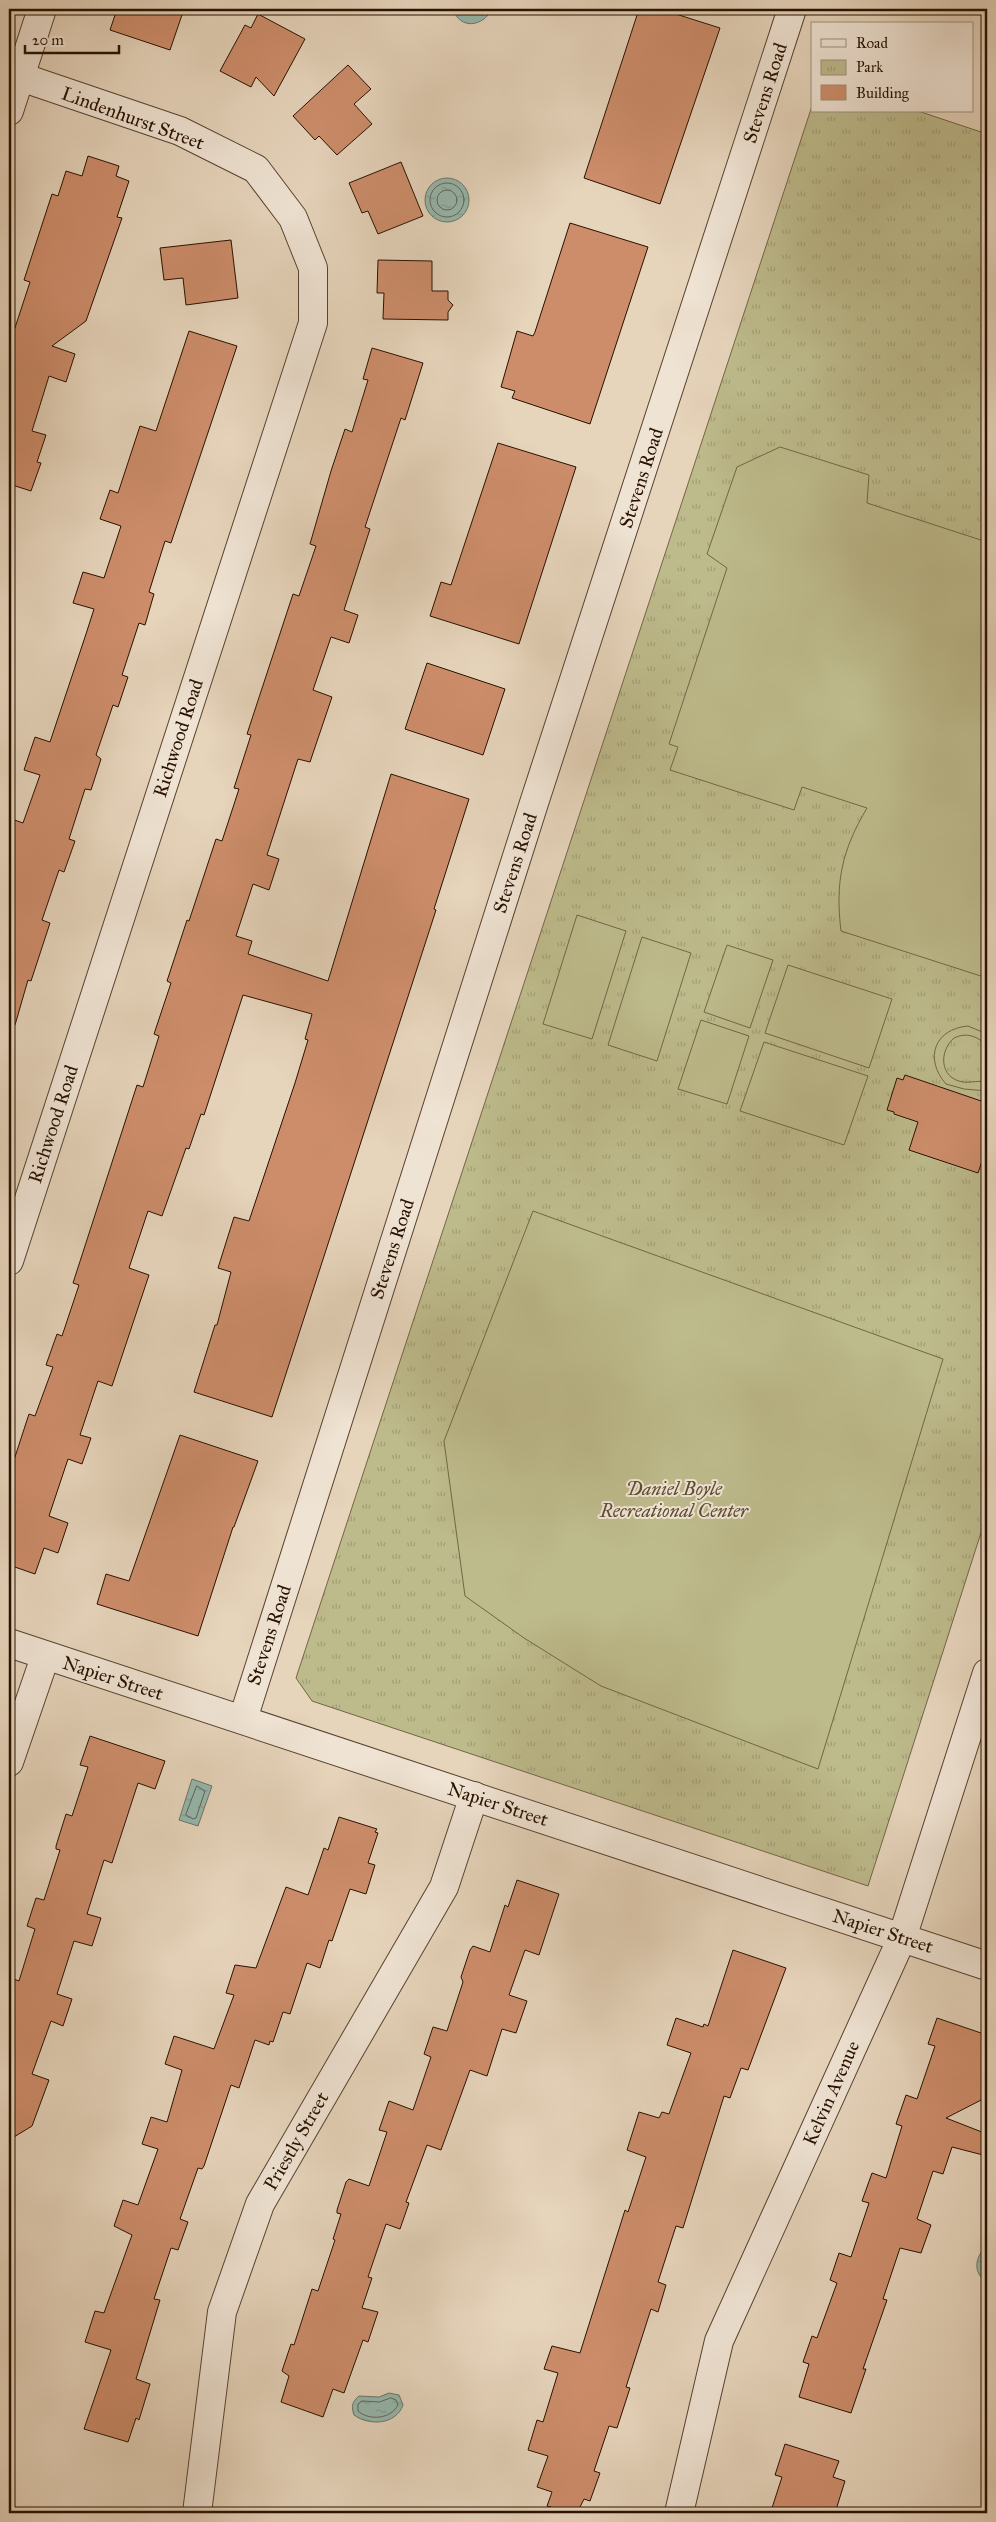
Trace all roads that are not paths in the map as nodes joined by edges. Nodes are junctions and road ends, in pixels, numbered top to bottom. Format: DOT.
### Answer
graph roads {
  1 [pos="42,9"];
  2 [pos="792,9"];
  3 [pos="14,75"];
  4 [pos="9,111"];
  5 [pos="292,215"];
  6 [pos="14,1228"];
  7 [pos="9,1261"];
  8 [pos="9,1643"];
  9 [pos="45,1657"];
  10 [pos="987,1673"];
  11 [pos="243,1719"];
  12 [pos="9,1762"];
  13 [pos="474,1796"];
  14 [pos="902,1938"];
  15 [pos="987,1966"];
  16 [pos="197,2513"];
  17 [pos="679,2513"];
  1 -- 3 [label="street"];
  2 -- 11 [label="street, Stevens Road"];
  3 -- 4 [label="street"];
  3 -- 5 [label="street, Lindenhurst Street"];
  5 -- 6 [label="street, Richwood Road"];
  6 -- 7 [label="street, Richwood Road"];
  8 -- 9 [label="street, Napier Street"];
  9 -- 11 [label="street, Napier Street"];
  9 -- 12 [label="street"];
  10 -- 14 [label="street, Kelvin Avenue"];
  11 -- 13 [label="street, Napier Street"];
  13 -- 14 [label="street, Napier Street"];
  13 -- 16 [label="street, Priestly Street"];
  14 -- 15 [label="street, Napier Street"];
  14 -- 17 [label="street, Kelvin Avenue"];
}
